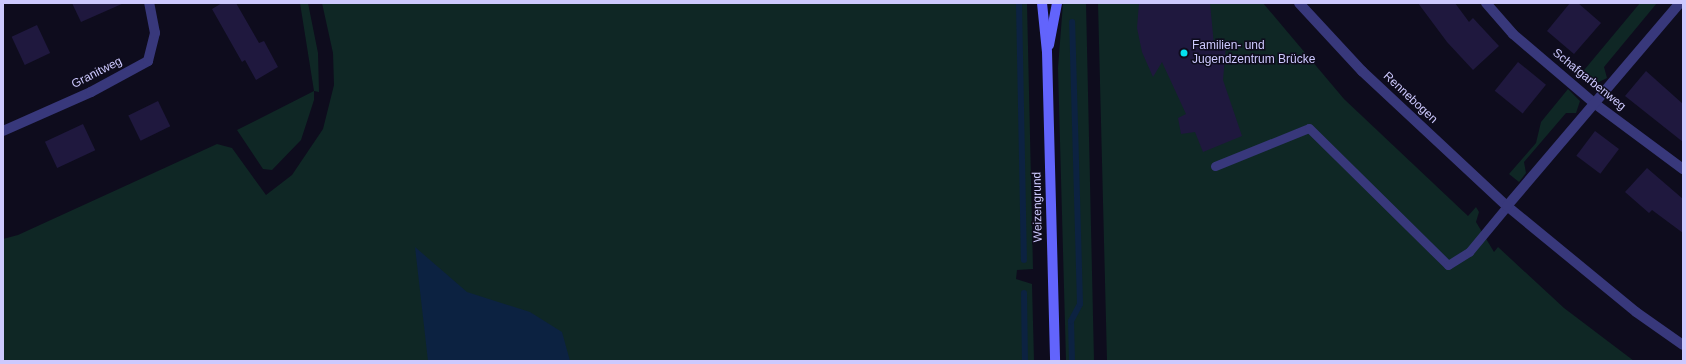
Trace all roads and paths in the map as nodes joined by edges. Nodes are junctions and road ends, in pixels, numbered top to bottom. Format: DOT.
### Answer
graph roads {
  1 [pos="149,3"];
  2 [pos="1042,3"];
  3 [pos="1057,3"];
  4 [pos="1299,3"];
  5 [pos="1486,3"];
  6 [pos="1680,3"];
  7 [pos="1047,52"];
  8 [pos="1594,103"];
  9 [pos="3,131"];
  10 [pos="1214,166"];
  11 [pos="1683,169"];
  12 [pos="1507,206"];
  13 [pos="1683,345"];
  14 [pos="1055,361"];
  1 -- 9 [label="street, Granitweg"];
  2 -- 7 [label="main road, Weizengrund"];
  3 -- 7 [label="main road, Weizengrund"];
  4 -- 12 [label="street, Rennebogen"];
  5 -- 8 [label="street, Schafgarbenweg"];
  6 -- 8 [label="street"];
  7 -- 14 [label="main road, Weizengrund"];
  8 -- 11 [label="street, Schafgarbenweg"];
  8 -- 12 [label="street"];
  10 -- 12 [label="lane"];
  12 -- 13 [label="street, Rennebogen"];
}
